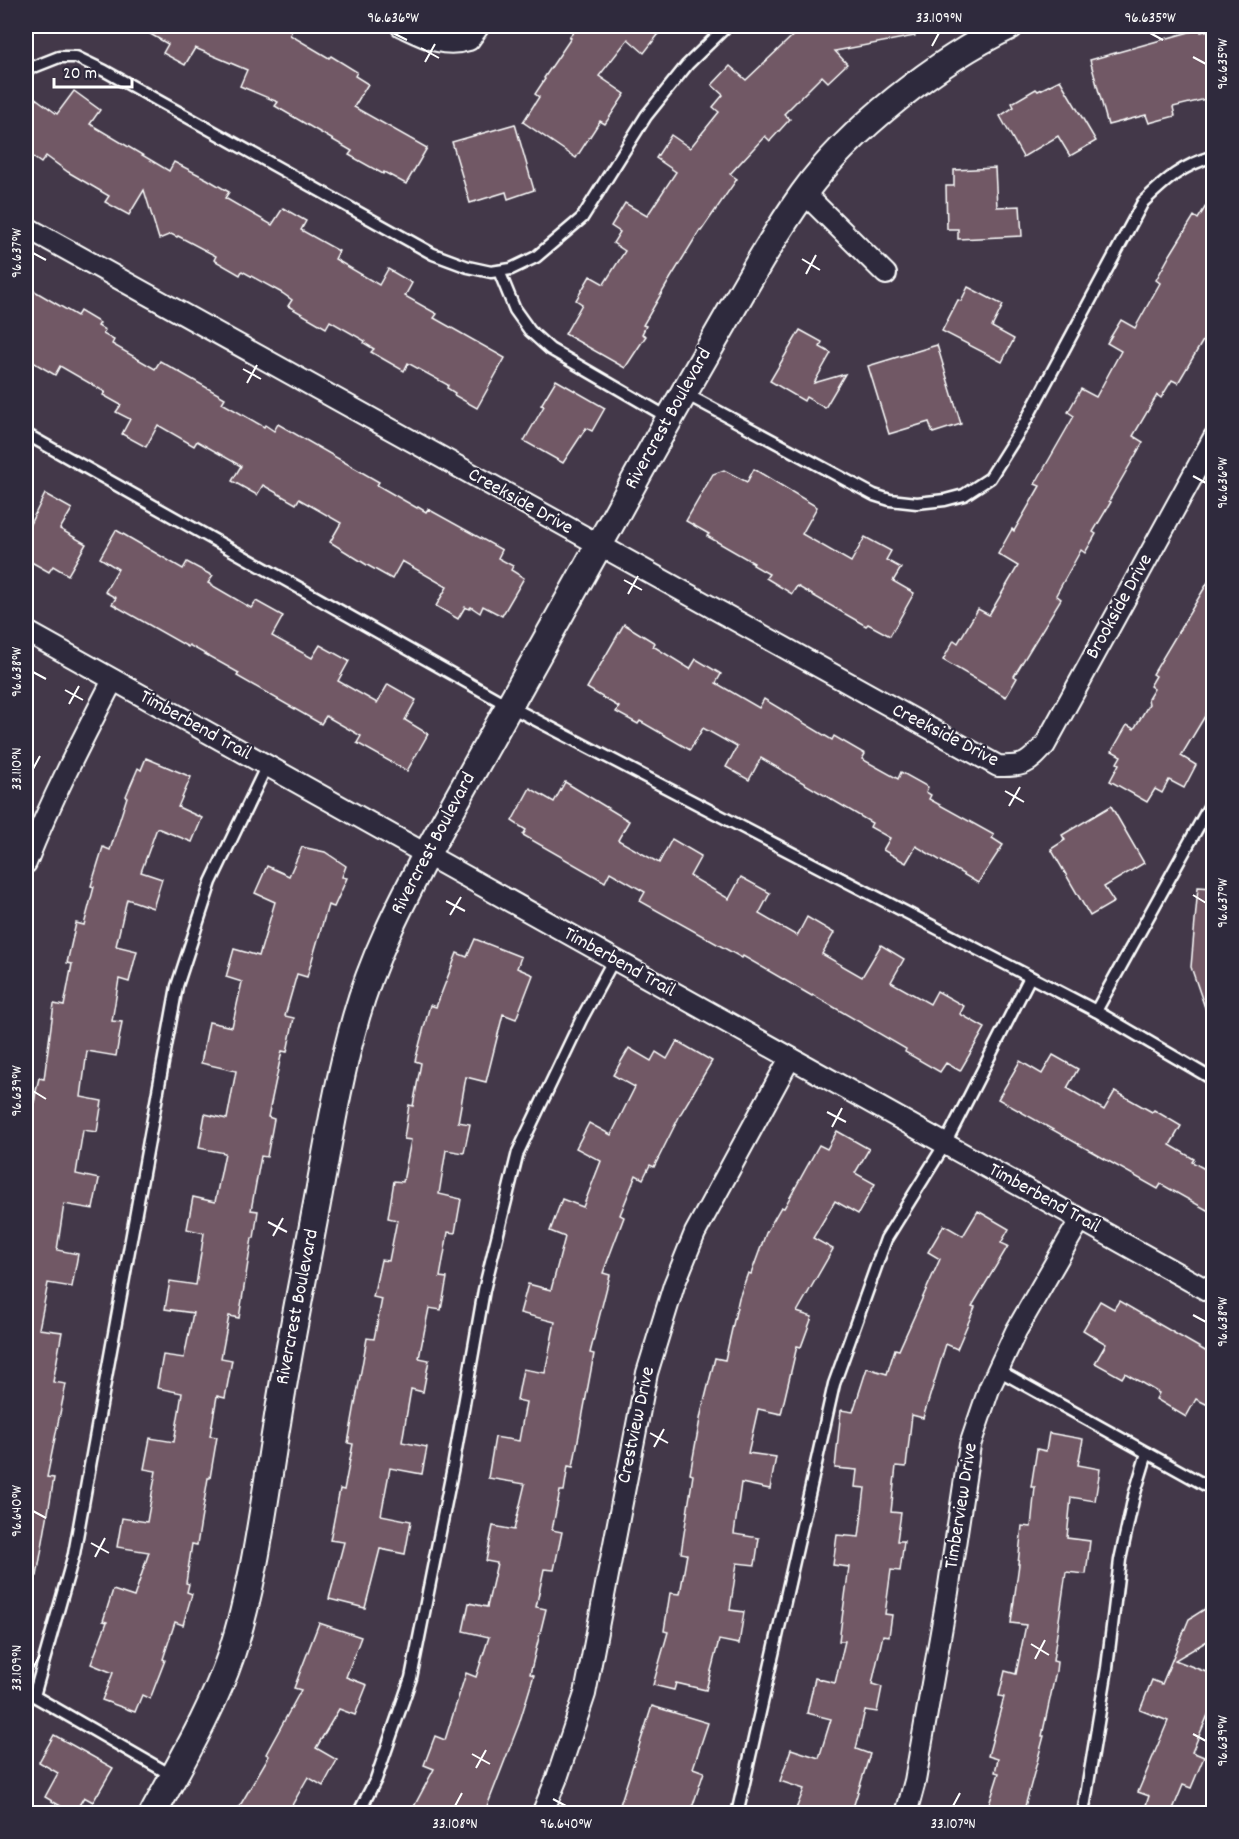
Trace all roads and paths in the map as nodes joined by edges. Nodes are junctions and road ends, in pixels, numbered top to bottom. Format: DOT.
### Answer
graph roads {
  1 [pos="401,26"];
  2 [pos="478,26"];
  3 [pos="727,26"];
  4 [pos="1010,26"];
  5 [pos="26,70"];
  6 [pos="1214,156"];
  7 [pos="804,193"];
  8 [pos="26,227"];
  9 [pos="499,271"];
  10 [pos="886,274"];
  11 [pos="684,393"];
  12 [pos="670,418"];
  13 [pos="26,434"];
  14 [pos="1214,437"];
  15 [pos="599,546"];
  16 [pos="26,631"];
  17 [pos="113,680"];
  18 [pos="509,706"];
  19 [pos="267,765"];
  20 [pos="1017,767"];
  21 [pos="1214,798"];
  22 [pos="426,855"];
  23 [pos="26,863"];
  24 [pos="614,959"];
  25 [pos="1030,977"];
  26 [pos="1096,1011"];
  27 [pos="790,1058"];
  28 [pos="1214,1080"];
  29 [pos="945,1144"];
  30 [pos="1080,1220"];
  31 [pos="1214,1294"];
  32 [pos="998,1370"];
  33 [pos="1147,1453"];
  34 [pos="1214,1490"];
  35 [pos="173,1777"];
  36 [pos="153,1814"];
  37 [pos="358,1814"];
  38 [pos="542,1814"];
  39 [pos="737,1814"];
  40 [pos="906,1814"];
  41 [pos="1083,1814"];
  1 -- 2 [label="street"];
  3 -- 9 [label="lane"];
  4 -- 7 [label="street, Rivercrest Boulevard"];
  5 -- 9 [label="lane"];
  6 -- 11 [label="lane"];
  7 -- 10 [label="street"];
  7 -- 11 [label="street, Rivercrest Boulevard"];
  8 -- 15 [label="street, Creekside Drive"];
  9 -- 12 [label="lane"];
  11 -- 12 [label="street, Rivercrest Boulevard"];
  12 -- 15 [label="street, Rivercrest Boulevard"];
  13 -- 18 [label="lane"];
  14 -- 20 [label="street, Brookside Drive"];
  15 -- 18 [label="street, Rivercrest Boulevard"];
  15 -- 20 [label="street, Creekside Drive"];
  16 -- 17 [label="street, Timberbend Trail"];
  17 -- 19 [label="street, Timberbend Trail"];
  17 -- 23 [label="street"];
  18 -- 22 [label="street, Rivercrest Boulevard"];
  18 -- 25 [label="lane"];
  19 -- 22 [label="street, Timberbend Trail"];
  19 -- 35 [label="lane"];
  21 -- 26 [label="lane"];
  22 -- 24 [label="street, Timberbend Trail"];
  22 -- 35 [label="street, Rivercrest Boulevard"];
  24 -- 27 [label="street, Timberbend Trail"];
  24 -- 37 [label="lane"];
  25 -- 26 [label="lane"];
  25 -- 29 [label="lane"];
  26 -- 28 [label="lane"];
  27 -- 29 [label="street, Timberbend Trail"];
  27 -- 38 [label="street, Crestview Drive"];
  29 -- 30 [label="street, Timberbend Trail"];
  29 -- 39 [label="lane"];
  30 -- 31 [label="street, Timberbend Trail"];
  30 -- 32 [label="street, Timberview Drive"];
  32 -- 33 [label="lane"];
  32 -- 40 [label="street, Timberview Drive"];
  33 -- 34 [label="lane"];
  33 -- 41 [label="lane"];
  35 -- 36 [label="street, Rivercrest Boulevard"];
}
